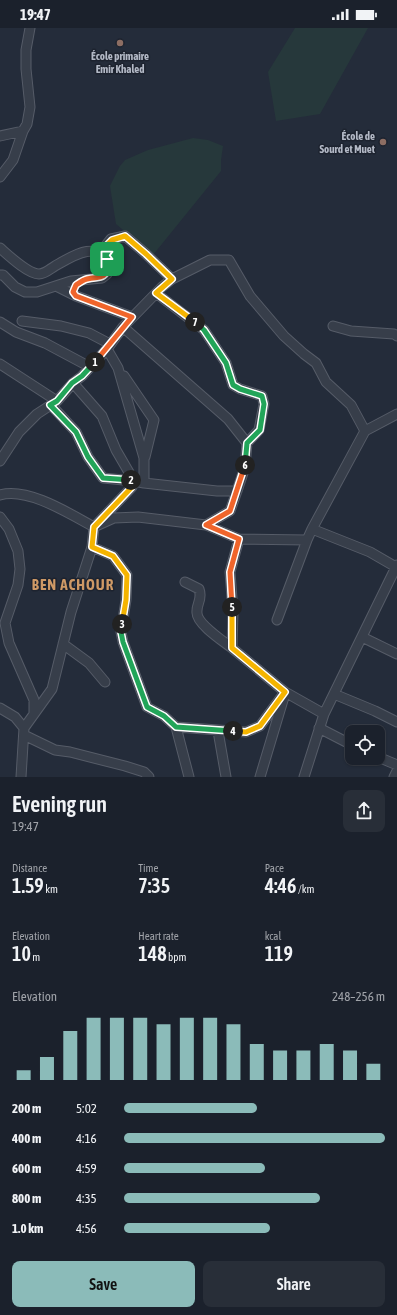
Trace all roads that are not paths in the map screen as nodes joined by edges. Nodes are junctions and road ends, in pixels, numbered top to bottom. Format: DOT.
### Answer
graph roads {
  1 [pos="30,28"];
  2 [pos="23,131"];
  3 [pos="0,136"];
  4 [pos="0,177"];
  5 [pos="0,248"];
  6 [pos="100,252"];
  7 [pos="0,274"];
  8 [pos="86,279"];
  9 [pos="172,279"];
  10 [pos="56,286"];
  11 [pos="156,293"];
  12 [pos="76,296"];
  13 [pos="132,317"];
  14 [pos="22,321"];
  15 [pos="0,322"];
  16 [pos="333,326"];
  17 [pos="123,327"];
  18 [pos="397,336"];
  19 [pos="108,346"];
  20 [pos="0,364"];
  21 [pos="90,367"];
  22 [pos="118,368"];
  23 [pos="72,383"];
  24 [pos="54,403"];
  25 [pos="397,414"];
  26 [pos="366,431"];
  27 [pos="247,443"];
  28 [pos="144,458"];
  29 [pos="0,461"];
  30 [pos="134,480"];
  31 [pos="144,483"];
  32 [pos="238,491"];
  33 [pos="0,495"];
  34 [pos="0,517"];
  35 [pos="206,525"];
  36 [pos="94,527"];
  37 [pos="312,529"];
  38 [pos="239,539"];
  39 [pos="307,540"];
  40 [pos="92,547"];
  41 [pos="396,566"];
  42 [pos="185,582"];
  43 [pos="277,620"];
  44 [pos="362,637"];
  45 [pos="63,644"];
  46 [pos="232,648"];
  47 [pos="397,654"];
  48 [pos="105,682"];
  49 [pos="285,692"];
  50 [pos="334,694"];
  51 [pos="0,708"];
  52 [pos="34,714"];
  53 [pos="324,714"];
  54 [pos="397,722"];
  55 [pos="176,727"];
  56 [pos="319,728"];
  57 [pos="218,731"];
  58 [pos="24,732"];
  59 [pos="345,741"];
  60 [pos="385,760"];
  61 [pos="397,765"];
  62 [pos="397,771"];
  63 [pos="307,775"];
  64 [pos="21,777"];
  65 [pos="149,777"];
  66 [pos="189,777"];
  67 [pos="226,777"];
  68 [pos="260,777"];
  69 [pos="394,777"];
  1 -- 2 [label="street"];
  2 -- 3 [label="street"];
  2 -- 4 [label="street"];
  5 -- 6 [label="street"];
  6 -- 8 [label="street"];
  6 -- 9 [label="street"];
  7 -- 10 [label="street"];
  8 -- 10 [label="street"];
  8 -- 12 [label="street"];
  9 -- 11 [label="street"];
  9 -- 26 [label="street"];
  10 -- 12 [label="street"];
  11 -- 13 [label="street"];
  11 -- 27 [label="street"];
  12 -- 13 [label="street"];
  13 -- 17 [label="street"];
  14 -- 19 [label="street"];
  15 -- 21 [label="street"];
  16 -- 18 [label="street"];
  17 -- 19 [label="street"];
  17 -- 27 [label="street"];
  19 -- 21 [label="street"];
  19 -- 22 [label="street"];
  20 -- 24 [label="street"];
  21 -- 23 [label="street"];
  22 -- 28 [label="street"];
  22 -- 28 [label="street"];
  23 -- 24 [label="street"];
  23 -- 30 [label="street"];
  24 -- 29 [label="street"];
  24 -- 30 [label="street"];
  25 -- 26 [label="street"];
  26 -- 37 [label="street"];
  27 -- 32 [label="street"];
  28 -- 31 [label="street"];
  30 -- 31 [label="street"];
  30 -- 36 [label="street"];
  31 -- 32 [label="street"];
  32 -- 35 [label="street"];
  33 -- 36 [label="street"];
  34 -- 52 [label="street"];
  35 -- 36 [label="street"];
  35 -- 38 [label="street"];
  36 -- 40 [label="street"];
  37 -- 39 [label="street"];
  37 -- 41 [label="street"];
  38 -- 39 [label="street"];
  38 -- 46 [label="street"];
  39 -- 43 [label="street"];
  40 -- 45 [label="street"];
  40 -- 55 [label="street"];
  41 -- 44 [label="street"];
  42 -- 46 [label="street"];
  44 -- 47 [label="street"];
  44 -- 50 [label="street"];
  45 -- 48 [label="street"];
  45 -- 52 [label="street"];
  46 -- 49 [label="street"];
  49 -- 53 [label="street"];
  49 -- 57 [label="street"];
  49 -- 68 [label="street"];
  50 -- 53 [label="street"];
  50 -- 54 [label="street"];
  51 -- 58 [label="street"];
  52 -- 58 [label="street"];
  53 -- 56 [label="street"];
  55 -- 57 [label="street"];
  55 -- 66 [label="street"];
  56 -- 59 [label="street"];
  56 -- 63 [label="street"];
  57 -- 67 [label="street"];
  58 -- 64 [label="street"];
  58 -- 65 [label="street"];
  60 -- 61 [label="street"];
  62 -- 69 [label="street"];
}
